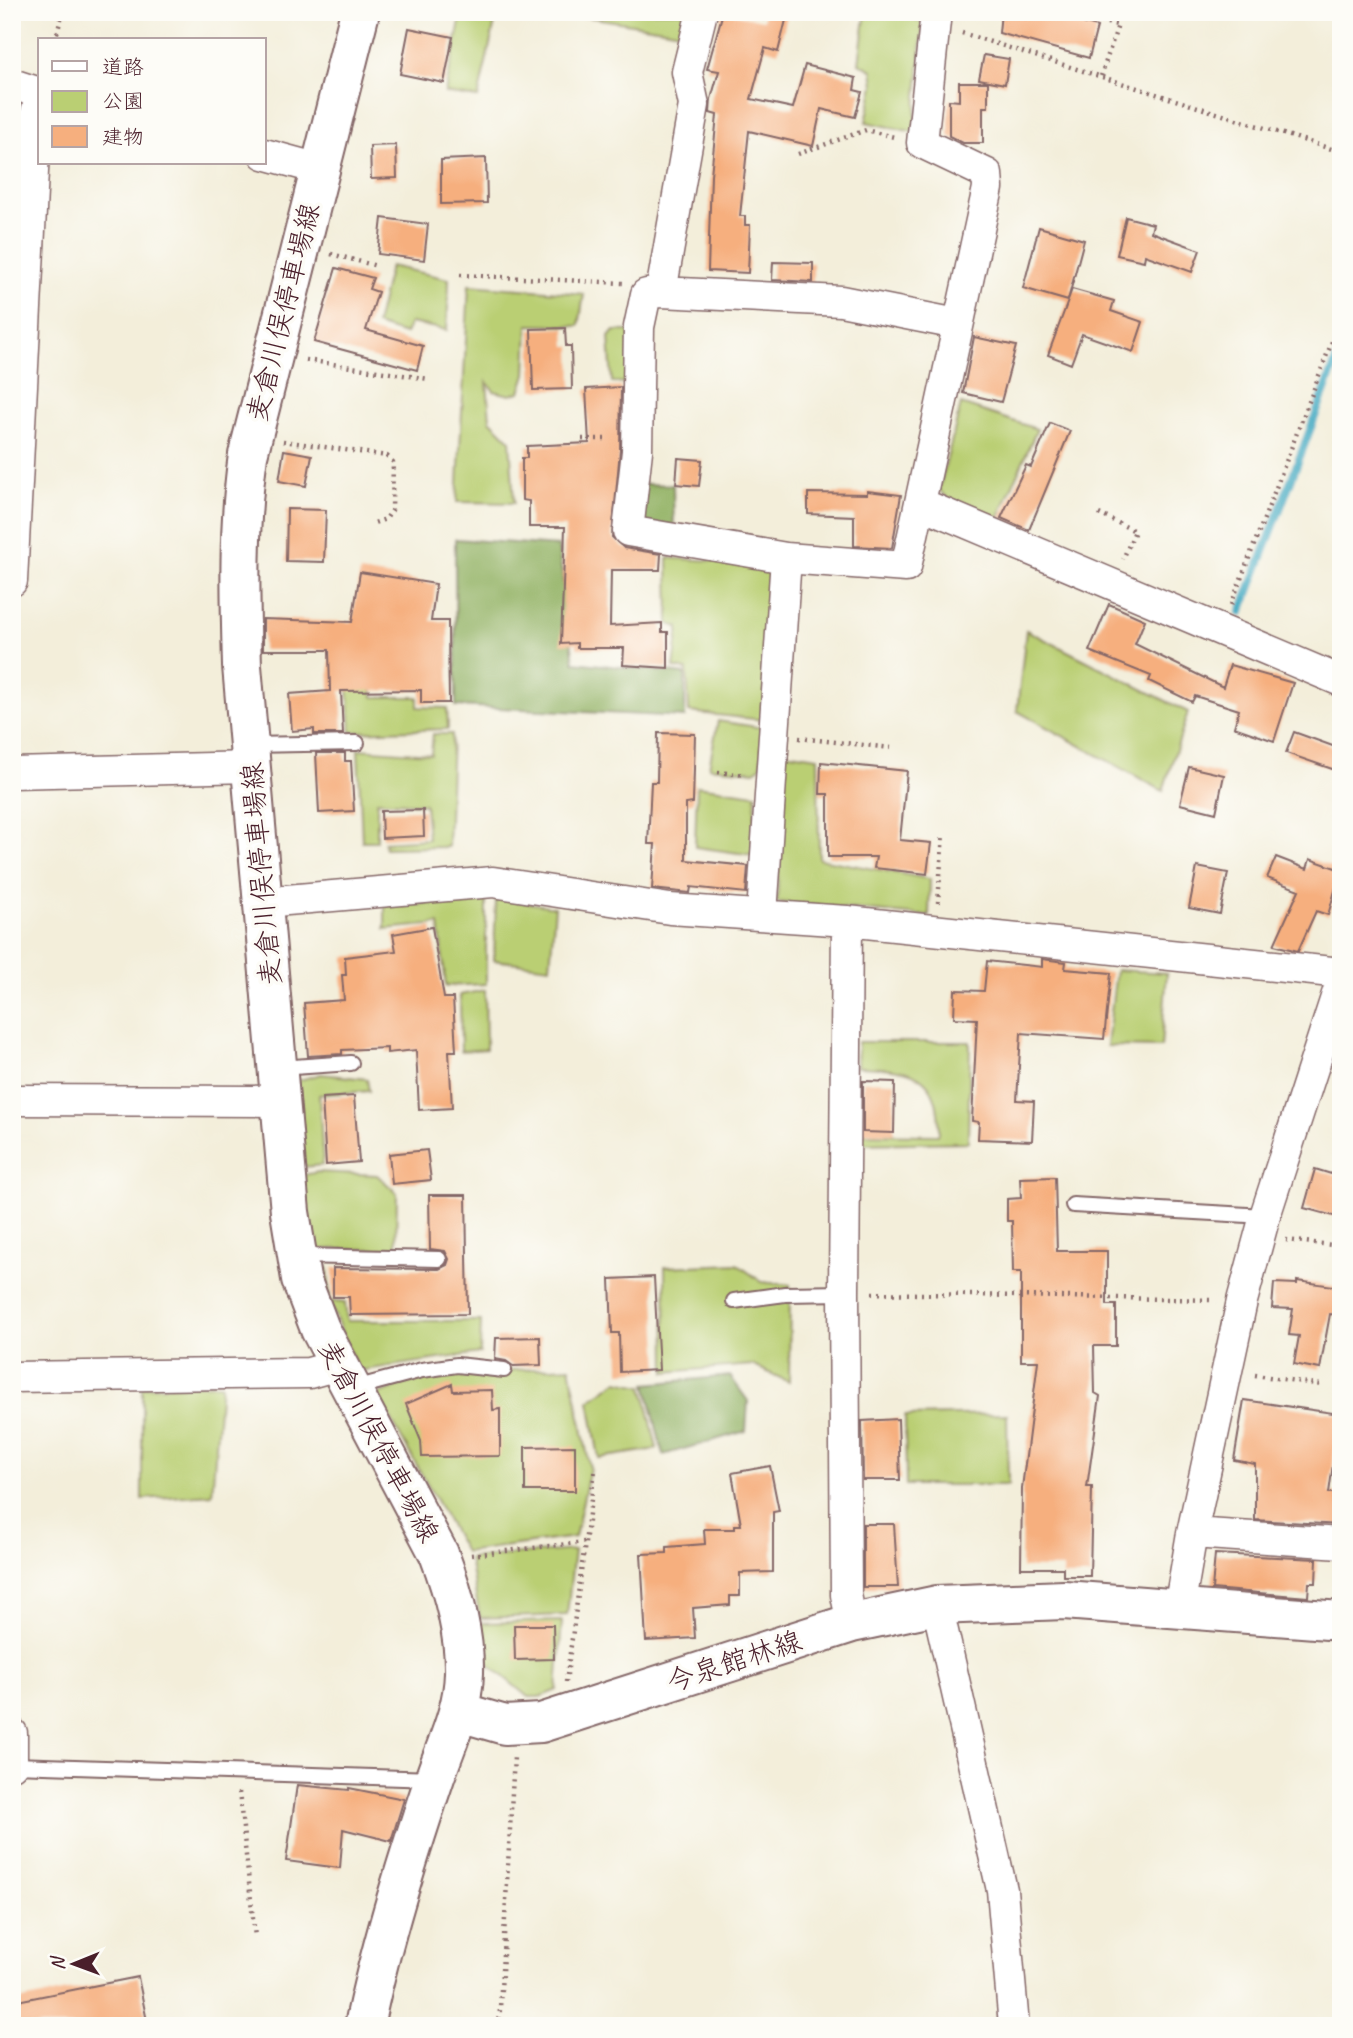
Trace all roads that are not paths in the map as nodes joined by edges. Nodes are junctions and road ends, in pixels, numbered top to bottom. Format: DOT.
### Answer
graph roads {
  1 [pos="359,12"];
  2 [pos="702,12"];
  3 [pos="935,19"];
  4 [pos="12,84"];
  5 [pos="38,93"];
  6 [pos="38,104"];
  7 [pos="266,155"];
  8 [pos="319,169"];
  9 [pos="662,288"];
  10 [pos="957,324"];
  11 [pos="922,504"];
  12 [pos="786,558"];
  13 [pos="12,581"];
  14 [pos="1341,681"];
  15 [pos="357,743"];
  16 [pos="250,756"];
  17 [pos="12,773"];
  18 [pos="264,902"];
  19 [pos="762,914"];
  20 [pos="847,921"];
  21 [pos="1341,973"];
  22 [pos="1341,982"];
  23 [pos="351,1063"];
  24 [pos="279,1084"];
  25 [pos="12,1100"];
  26 [pos="1073,1205"];
  27 [pos="1262,1226"];
  28 [pos="297,1256"];
  29 [pos="439,1259"];
  30 [pos="844,1293"];
  31 [pos="734,1301"];
  32 [pos="504,1370"];
  33 [pos="12,1377"];
  34 [pos="344,1377"];
  35 [pos="1192,1533"];
  36 [pos="1341,1543"];
  37 [pos="937,1605"];
  38 [pos="1180,1609"];
  39 [pos="1341,1621"];
  40 [pos="852,1623"];
  41 [pos="460,1712"];
  42 [pos="12,1733"];
  43 [pos="13,1765"];
  44 [pos="434,1779"];
  45 [pos="365,2026"];
  46 [pos="1014,2026"];
  1 -- 8 [label="main road, 麦倉川俣停車場線"];
  2 -- 9 [label="street"];
  3 -- 10 [label="street"];
  4 -- 5 [label="street"];
  6 -- 13 [label="street"];
  7 -- 8 [label="street"];
  8 -- 16 [label="main road, 麦倉川俣停車場線"];
  9 -- 10 [label="street"];
  9 -- 12 [label="street"];
  10 -- 11 [label="street"];
  11 -- 12 [label="street"];
  11 -- 14 [label="street"];
  12 -- 19 [label="street"];
  15 -- 16 [label="lane"];
  16 -- 17 [label="street"];
  16 -- 18 [label="main road, 麦倉川俣停車場線"];
  18 -- 19 [label="street"];
  18 -- 24 [label="main road, 麦倉川俣停車場線"];
  19 -- 20 [label="street"];
  20 -- 21 [label="street"];
  20 -- 30 [label="street"];
  22 -- 27 [label="street"];
  23 -- 24 [label="lane"];
  24 -- 25 [label="street"];
  24 -- 28 [label="main road, 麦倉川俣停車場線"];
  26 -- 27 [label="lane"];
  27 -- 35 [label="street"];
  28 -- 29 [label="lane"];
  28 -- 34 [label="main road, 麦倉川俣停車場線"];
  30 -- 31 [label="lane"];
  30 -- 40 [label="street"];
  32 -- 34 [label="lane"];
  33 -- 34 [label="street"];
  34 -- 41 [label="main road, 麦倉川俣停車場線"];
  35 -- 36 [label="street"];
  35 -- 38 [label="street"];
  37 -- 38 [label="main road, 今泉館林線"];
  37 -- 40 [label="main road, 今泉館林線"];
  37 -- 46 [label="street"];
  38 -- 39 [label="main road, 今泉館林線"];
  40 -- 41 [label="main road, 今泉館林線"];
  41 -- 44 [label="main road"];
  42 -- 43 [label="street"];
  43 -- 44 [label="lane"];
  44 -- 45 [label="main road"];
}
